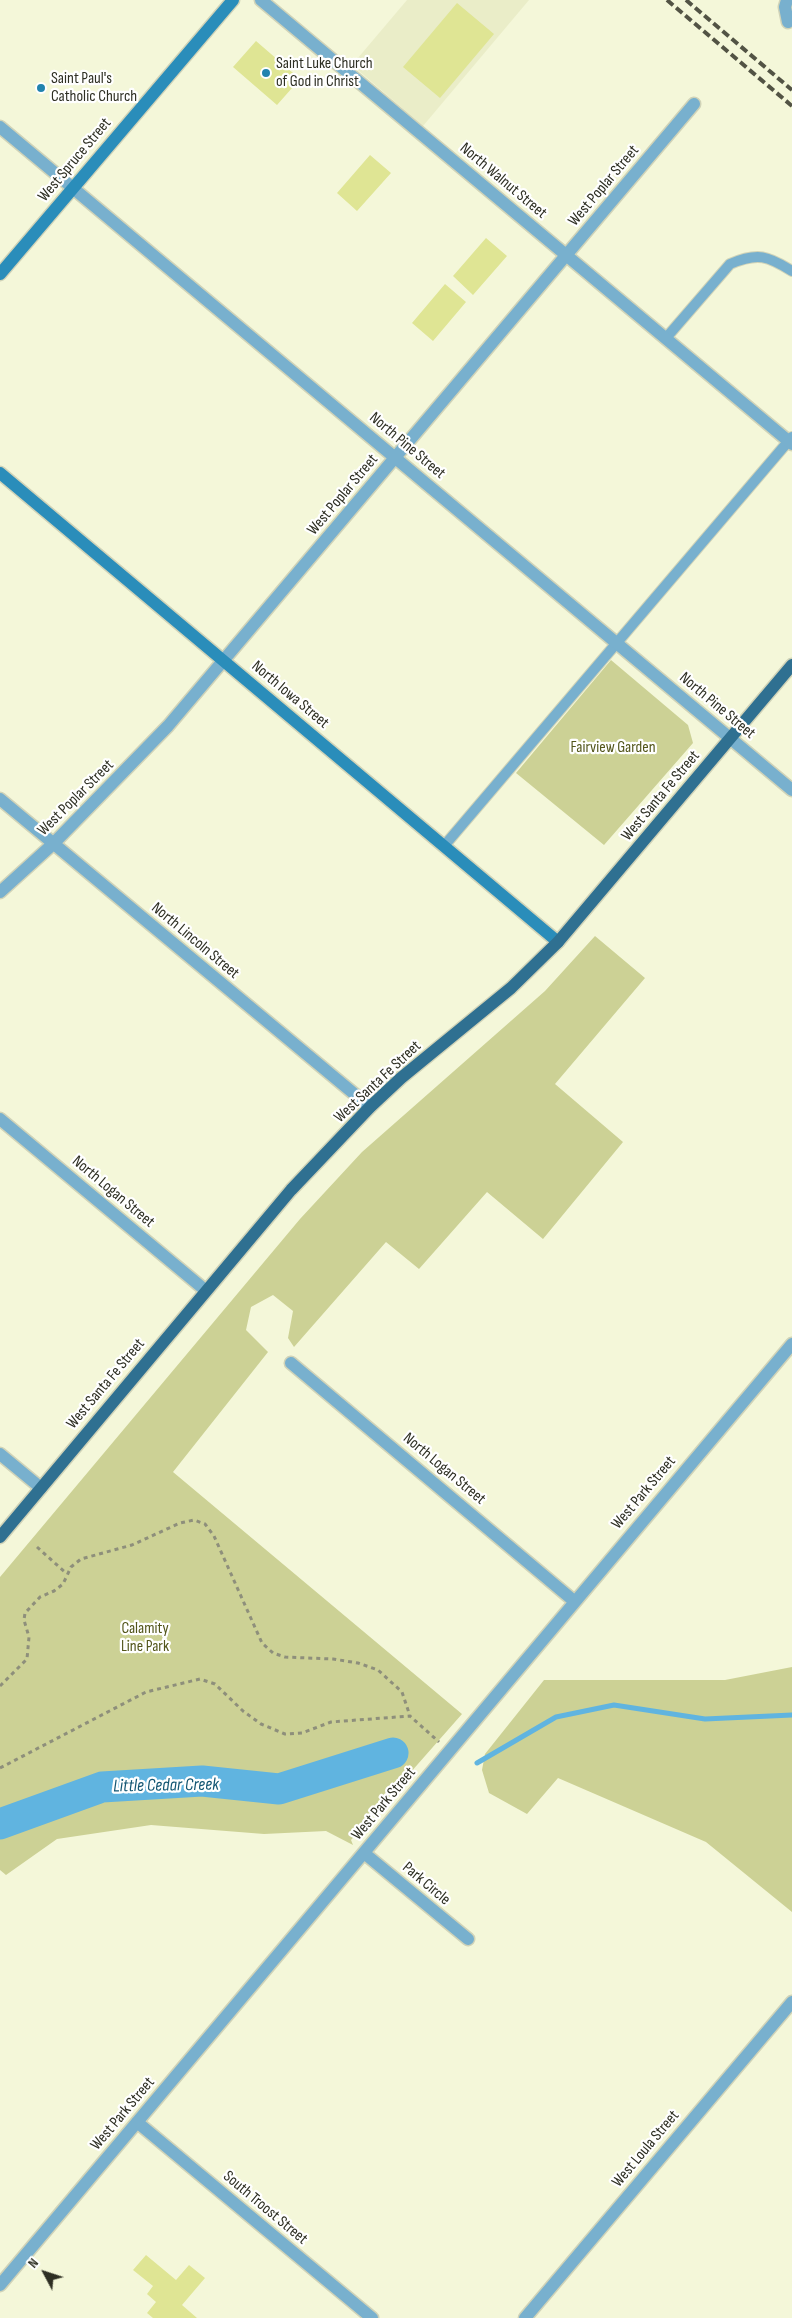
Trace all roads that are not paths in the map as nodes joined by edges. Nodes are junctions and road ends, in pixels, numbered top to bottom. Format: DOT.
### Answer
graph roads {
  1 [pos="233,0"];
  2 [pos="261,0"];
  3 [pos="787,0"];
  4 [pos="788,22"];
  5 [pos="694,104"];
  6 [pos="0,127"];
  7 [pos="72,188"];
  8 [pos="567,255"];
  9 [pos="792,271"];
  10 [pos="0,274"];
  11 [pos="666,338"];
  12 [pos="791,441"];
  13 [pos="395,458"];
  14 [pos="0,473"];
  15 [pos="617,644"];
  16 [pos="224,661"];
  17 [pos="792,665"];
  18 [pos="731,739"];
  19 [pos="792,790"];
  20 [pos="0,799"];
  21 [pos="53,844"];
  22 [pos="444,846"];
  23 [pos="0,892"];
  24 [pos="558,942"];
  25 [pos="370,1107"];
  26 [pos="0,1119"];
  27 [pos="205,1290"];
  28 [pos="792,1344"];
  29 [pos="291,1363"];
  30 [pos="0,1454"];
  31 [pos="41,1488"];
  32 [pos="0,1537"];
  33 [pos="574,1601"];
  34 [pos="364,1853"];
  35 [pos="468,1940"];
  36 [pos="792,2002"];
  37 [pos="137,2122"];
  38 [pos="0,2284"];
  39 [pos="372,2318"];
  40 [pos="525,2318"];
  1 -- 7 [label="street, West Spruce Street"];
  2 -- 8 [label="street, North Walnut Street"];
  3 -- 4 [label="street"];
  5 -- 8 [label="street, West Poplar Street"];
  6 -- 7 [label="street, North Pine Street"];
  7 -- 10 [label="street, West Spruce Street"];
  7 -- 13 [label="street, North Pine Street"];
  8 -- 11 [label="street, North Walnut Street"];
  8 -- 13 [label="street, West Poplar Street"];
  9 -- 11 [label="lane"];
  11 -- 12 [label="street, North Walnut Street"];
  12 -- 15 [label="lane"];
  13 -- 15 [label="street, North Pine Street"];
  13 -- 16 [label="street, West Poplar Street"];
  14 -- 16 [label="street, North Iowa Street"];
  15 -- 18 [label="street, North Pine Street"];
  15 -- 22 [label="lane"];
  16 -- 21 [label="street, West Poplar Street"];
  16 -- 22 [label="street, North Iowa Street"];
  17 -- 18 [label="main road, West Santa Fe Street"];
  18 -- 19 [label="street, North Pine Street"];
  18 -- 24 [label="main road, West Santa Fe Street"];
  20 -- 21 [label="street, North Lincoln Street"];
  21 -- 23 [label="street, West Poplar Street"];
  21 -- 25 [label="street, North Lincoln Street"];
  22 -- 24 [label="street, North Iowa Street"];
  24 -- 25 [label="main road, West Santa Fe Street"];
  25 -- 27 [label="main road, West Santa Fe Street"];
  26 -- 27 [label="street, North Logan Street"];
  27 -- 31 [label="main road, West Santa Fe Street"];
  28 -- 33 [label="street, West Park Street"];
  29 -- 33 [label="street, North Logan Street"];
  30 -- 31 [label="street"];
  31 -- 32 [label="main road, West Santa Fe Street"];
  33 -- 34 [label="street, West Park Street"];
  34 -- 35 [label="street, Park Circle"];
  34 -- 37 [label="street, West Park Street"];
  36 -- 40 [label="street, West Loula Street"];
  37 -- 38 [label="street, West Park Street"];
  37 -- 39 [label="street, South Troost Street"];
}
